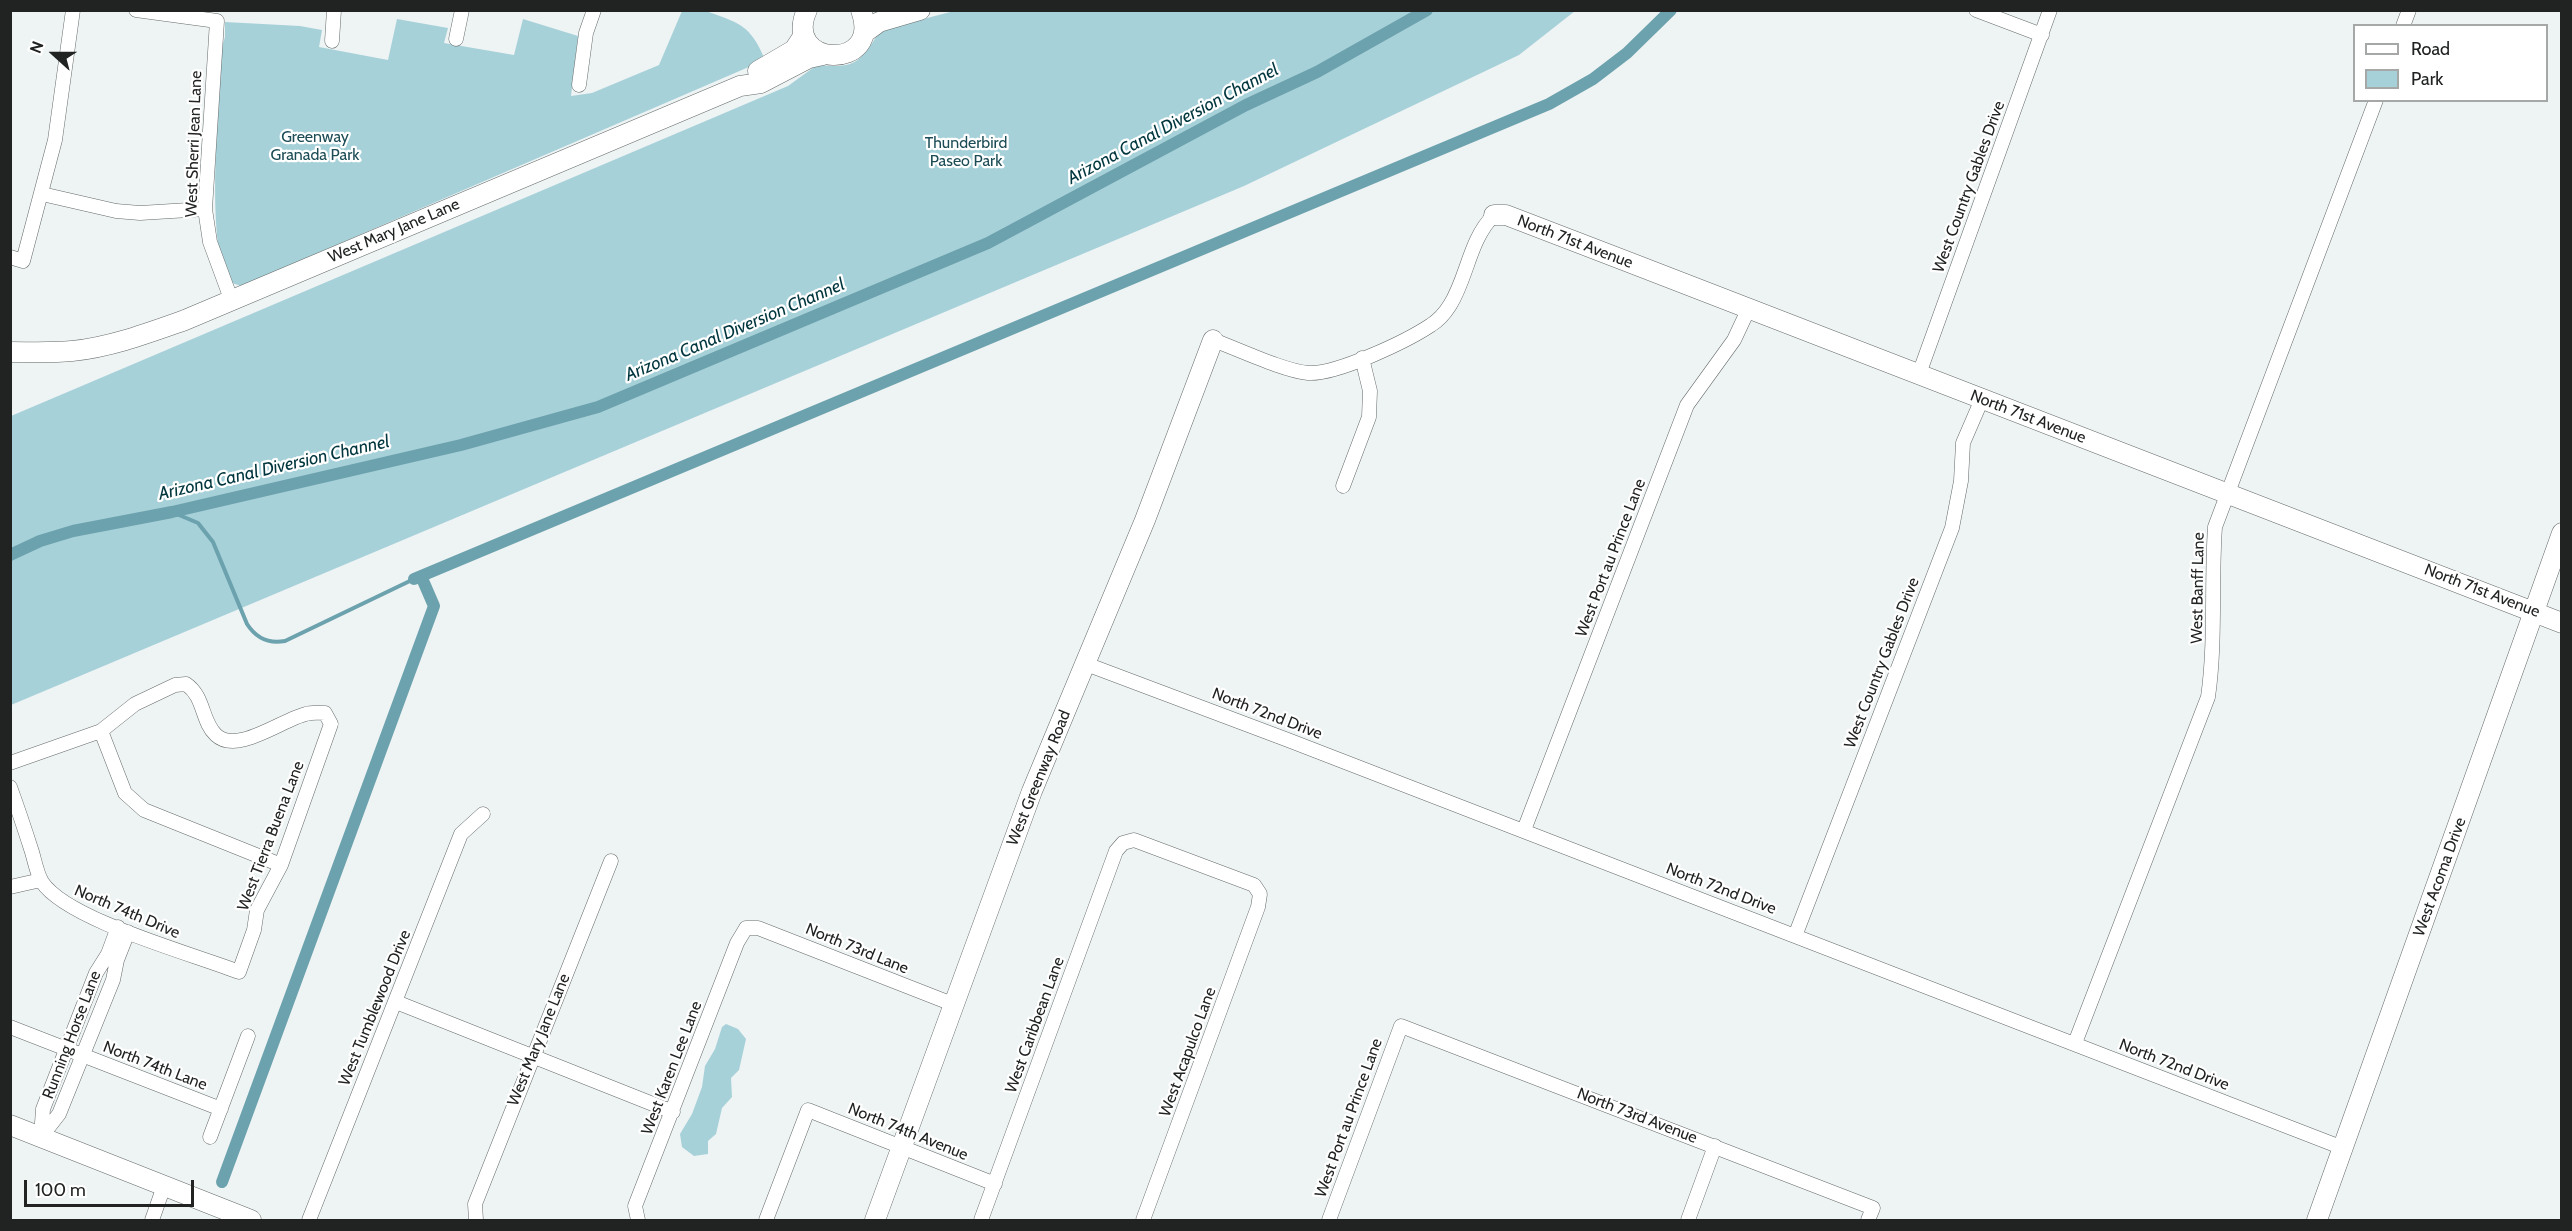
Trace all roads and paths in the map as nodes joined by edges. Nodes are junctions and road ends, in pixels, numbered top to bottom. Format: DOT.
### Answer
graph roads {
  1 [pos="73,10"];
  2 [pos="136,10"];
  3 [pos="334,10"];
  4 [pos="462,10"];
  5 [pos="594,10"];
  6 [pos="807,10"];
  7 [pos="861,10"];
  8 [pos="920,10"];
  9 [pos="1976,10"];
  10 [pos="2050,10"];
  11 [pos="864,33"];
  12 [pos="804,35"];
  13 [pos="2042,35"];
  14 [pos="456,39"];
  15 [pos="332,41"];
  16 [pos="823,54"];
  17 [pos="579,85"];
  18 [pos="740,86"];
  19 [pos="2375,102"];
  20 [pos="42,194"];
  21 [pos="205,209"];
  22 [pos="1494,215"];
  23 [pos="17,259"];
  24 [pos="231,299"];
  25 [pos="1749,308"];
  26 [pos="1213,340"];
  27 [pos="10,352"];
  28 [pos="1362,358"];
  29 [pos="1919,374"];
  30 [pos="1982,399"];
  31 [pos="1343,486"];
  32 [pos="2227,494"];
  33 [pos="2562,533"];
  34 [pos="2534,611"];
  35 [pos="2562,623"];
  36 [pos="1086,664"];
  37 [pos="101,731"];
  38 [pos="10,763"];
  39 [pos="10,787"];
  40 [pos="483,814"];
  41 [pos="1524,831"];
  42 [pos="611,861"];
  43 [pos="281,865"];
  44 [pos="41,880"];
  45 [pos="10,887"];
  46 [pos="1260,894"];
  47 [pos="746,928"];
  48 [pos="123,930"];
  49 [pos="1796,936"];
  50 [pos="239,972"];
  51 [pos="96,973"];
  52 [pos="113,980"];
  53 [pos="396,1002"];
  54 [pos="955,1005"];
  55 [pos="1401,1026"];
  56 [pos="10,1027"];
  57 [pos="248,1036"];
  58 [pos="2075,1043"];
  59 [pos="66,1049"];
  60 [pos="82,1055"];
  61 [pos="532,1056"];
  62 [pos="220,1109"];
  63 [pos="674,1112"];
  64 [pos="10,1125"];
  65 [pos="41,1137"];
  66 [pos="210,1137"];
  67 [pos="1715,1146"];
  68 [pos="901,1148"];
  69 [pos="2343,1148"];
  70 [pos="995,1184"];
  71 [pos="164,1186"];
  72 [pos="1870,1214"];
  73 [pos="152,1221"];
  74 [pos="252,1221"];
  75 [pos="309,1221"];
  76 [pos="476,1221"];
  77 [pos="638,1221"];
  78 [pos="766,1221"];
  79 [pos="875,1221"];
  80 [pos="981,1221"];
  81 [pos="1143,1221"];
  82 [pos="1329,1221"];
  83 [pos="1688,1221"];
  84 [pos="2317,1221"];
  1 -- 20 [label="street"];
  2 -- 21 [label="street, West Sherri Jean Lane"];
  3 -- 15 [label="street"];
  4 -- 14 [label="street"];
  5 -- 17 [label="street"];
  6 -- 12 [label="street"];
  7 -- 11 [label="street"];
  8 -- 11 [label="street"];
  9 -- 13 [label="street"];
  10 -- 13 [label="street, West Country Gables Drive"];
  11 -- 16 [label="street"];
  12 -- 16 [label="street"];
  12 -- 18 [label="street, West Mary Jane Lane"];
  13 -- 29 [label="street, West Country Gables Drive"];
  16 -- 18 [label="street, West Mary Jane Lane"];
  18 -- 24 [label="street, West Mary Jane Lane"];
  19 -- 32 [label="street, West Banff Lane"];
  20 -- 21 [label="street"];
  20 -- 23 [label="street"];
  21 -- 24 [label="street, West Sherri Jean Lane"];
  22 -- 25 [label="street, North 71st Avenue"];
  22 -- 28 [label="street"];
  24 -- 27 [label="street, West Mary Jane Lane"];
  25 -- 29 [label="street, North 71st Avenue"];
  25 -- 41 [label="street, West Port au Prince Lane"];
  26 -- 28 [label="street"];
  26 -- 36 [label="street, West Greenway Road"];
  28 -- 31 [label="street"];
  29 -- 30 [label="street, North 71st Avenue"];
  30 -- 32 [label="street, North 71st Avenue"];
  30 -- 49 [label="street, West Country Gables Drive"];
  32 -- 34 [label="street, North 71st Avenue"];
  32 -- 58 [label="street, West Banff Lane"];
  33 -- 34 [label="street, West Acoma Drive"];
  34 -- 35 [label="street, North 71st Avenue"];
  34 -- 69 [label="street, West Acoma Drive"];
  36 -- 41 [label="street, North 72nd Drive"];
  36 -- 54 [label="street, West Greenway Road"];
  37 -- 38 [label="street"];
  37 -- 43 [label="street"];
  37 -- 43 [label="street, West Tierra Buena Lane"];
  39 -- 44 [label="street"];
  40 -- 53 [label="street, West Tumblewood Drive"];
  41 -- 49 [label="street, North 72nd Drive"];
  42 -- 61 [label="street, West Mary Jane Lane"];
  43 -- 50 [label="street, West Tierra Buena Lane"];
  44 -- 45 [label="street"];
  44 -- 48 [label="street, North 74th Drive"];
  46 -- 70 [label="street, West Caribbean Lane"];
  46 -- 81 [label="street, West Acapulco Lane"];
  47 -- 54 [label="street, North 73rd Lane"];
  47 -- 63 [label="street, West Karen Lee Lane"];
  48 -- 50 [label="street, North 74th Drive"];
  48 -- 51 [label="street, Running Horse Lane"];
  48 -- 52 [label="street, Running Horse Lane"];
  49 -- 58 [label="street, North 72nd Drive"];
  51 -- 52 [label="street"];
  51 -- 59 [label="street, Running Horse Lane"];
  52 -- 60 [label="street, Running Horse Lane"];
  53 -- 61 [label="street"];
  53 -- 75 [label="street, West Tumblewood Drive"];
  54 -- 68 [label="street, West Greenway Road"];
  55 -- 67 [label="street, North 73rd Avenue"];
  55 -- 82 [label="street, West Port au Prince Lane"];
  56 -- 59 [label="street, North 74th Lane"];
  57 -- 62 [label="street, North 74th Lane"];
  58 -- 69 [label="street, North 72nd Drive"];
  59 -- 60 [label="street, North 74th Lane"];
  59 -- 65 [label="street, Running Horse Lane"];
  60 -- 62 [label="street, North 74th Lane"];
  60 -- 65 [label="street, Running Horse Lane"];
  61 -- 63 [label="street"];
  61 -- 76 [label="street, West Mary Jane Lane"];
  62 -- 66 [label="street, North 74th Lane"];
  63 -- 77 [label="street, West Karen Lee Lane"];
  64 -- 65 [label="street"];
  65 -- 71 [label="street"];
  67 -- 72 [label="street, North 73rd Avenue"];
  67 -- 83 [label="street"];
  68 -- 70 [label="street, North 74th Avenue"];
  68 -- 78 [label="street, North 74th Avenue"];
  68 -- 79 [label="street, West Greenway Road"];
  69 -- 84 [label="street, West Acoma Drive"];
  70 -- 80 [label="street, West Caribbean Lane"];
  71 -- 73 [label="street"];
  71 -- 74 [label="street"];
}
